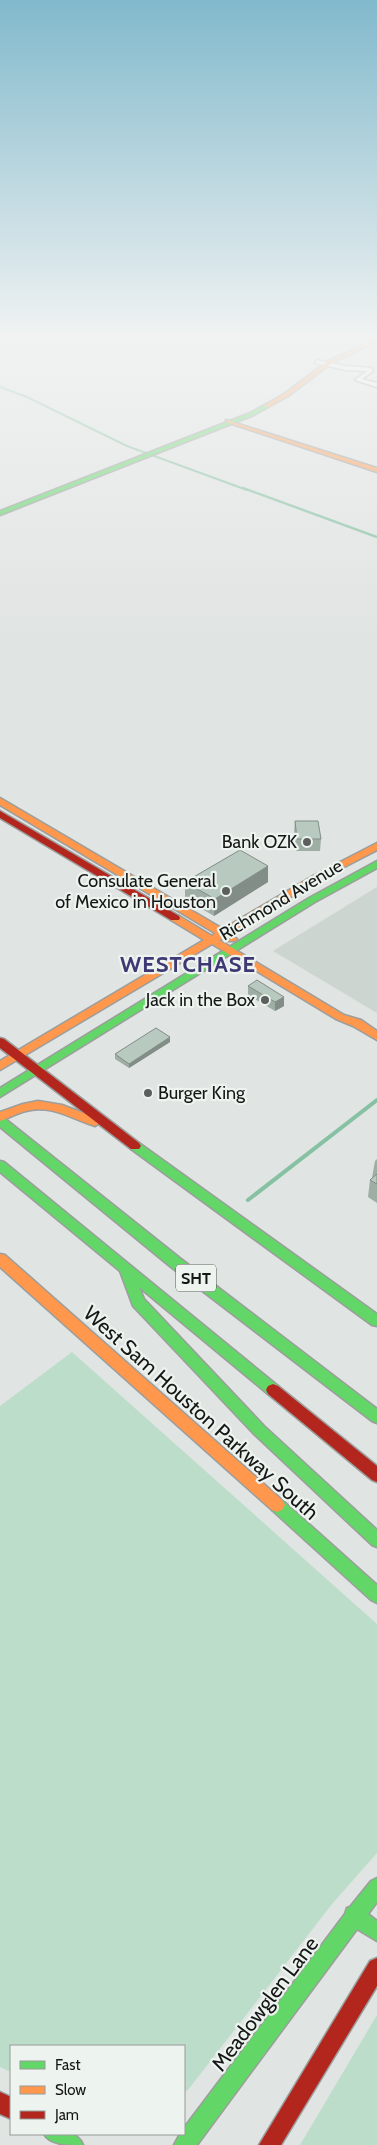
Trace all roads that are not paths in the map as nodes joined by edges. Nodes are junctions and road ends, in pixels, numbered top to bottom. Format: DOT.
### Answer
graph roads {
  1 [pos="181,437"];
  2 [pos="278,437"];
  3 [pos="132,456"];
  4 [pos="377,470"];
  5 [pos="0,505"];
  6 [pos="0,513"];
  7 [pos="0,801"];
  8 [pos="12,808"];
  9 [pos="0,814"];
  10 [pos="377,846"];
  11 [pos="377,864"];
  12 [pos="122,872"];
  13 [pos="104,877"];
  14 [pos="316,878"];
  15 [pos="332,888"];
  16 [pos="223,934"];
  17 [pos="210,941"];
  18 [pos="241,944"];
  19 [pos="228,952"];
  20 [pos="357,1023"];
  21 [pos="377,1036"];
  22 [pos="0,1042"];
  23 [pos="17,1055"];
  24 [pos="0,1066"];
  25 [pos="38,1071"];
  26 [pos="0,1094"];
  27 [pos="0,1117"];
  28 [pos="0,1121"];
  29 [pos="107,1126"];
  30 [pos="0,1164"];
  31 [pos="0,1259"];
  32 [pos="125,1267"];
  33 [pos="377,1320"];
  34 [pos="341,1389"];
  35 [pos="377,1401"];
  36 [pos="377,1417"];
  37 [pos="377,1475"];
  38 [pos="377,1540"];
  39 [pos="377,1595"];
  40 [pos="377,1887"];
  41 [pos="354,1915"];
  42 [pos="377,1932"];
  43 [pos="377,1968"];
  44 [pos="56,2135"];
  45 [pos="73,2145"];
  46 [pos="184,2145"];
  47 [pos="268,2145"];
  1 -- 3 [label="main road"];
  2 -- 4 [label="main road"];
  3 -- 5 [label="main road"];
  3 -- 6 [label="main road"];
  7 -- 8 [label="main road"];
  8 -- 9 [label="main road"];
  8 -- 12 [label="main road"];
  9 -- 13 [label="main road"];
  10 -- 14 [label="main road, Richmond Avenue"];
  11 -- 15 [label="main road, Richmond Avenue"];
  12 -- 13 [label="main road"];
  12 -- 16 [label="main road"];
  13 -- 17 [label="main road"];
  14 -- 15 [label="main road"];
  14 -- 16 [label="main road, Richmond Avenue"];
  15 -- 18 [label="main road, Richmond Avenue"];
  16 -- 17 [label="main road, Richmond Avenue"];
  16 -- 18 [label="main road"];
  17 -- 19 [label="main road"];
  17 -- 23 [label="main road, Richmond Avenue"];
  18 -- 19 [label="main road, Richmond Avenue"];
  18 -- 20 [label="main road"];
  19 -- 20 [label="main road"];
  19 -- 25 [label="main road, Richmond Avenue"];
  20 -- 21 [label="main road"];
  22 -- 23 [label="main road"];
  23 -- 24 [label="main road, Richmond Avenue"];
  23 -- 25 [label="main road"];
  25 -- 26 [label="main road, Richmond Avenue"];
  25 -- 29 [label="main road"];
  27 -- 29 [label="main road"];
  28 -- 34 [label="main road, SHT"];
  29 -- 33 [label="main road"];
  30 -- 32 [label="main road, SHT"];
  31 -- 39 [label="main road, West Sam Houston Parkway South"];
  32 -- 37 [label="main road, SHT"];
  32 -- 38 [label="main road"];
  34 -- 35 [label="main road"];
  34 -- 36 [label="main road, SHT"];
  40 -- 41 [label="main road, Meadowglen Lane"];
  41 -- 42 [label="main road"];
  41 -- 46 [label="main road, Meadowglen Lane"];
  43 -- 47 [label="main road"];
  44 -- 45 [label="main road"];
}
